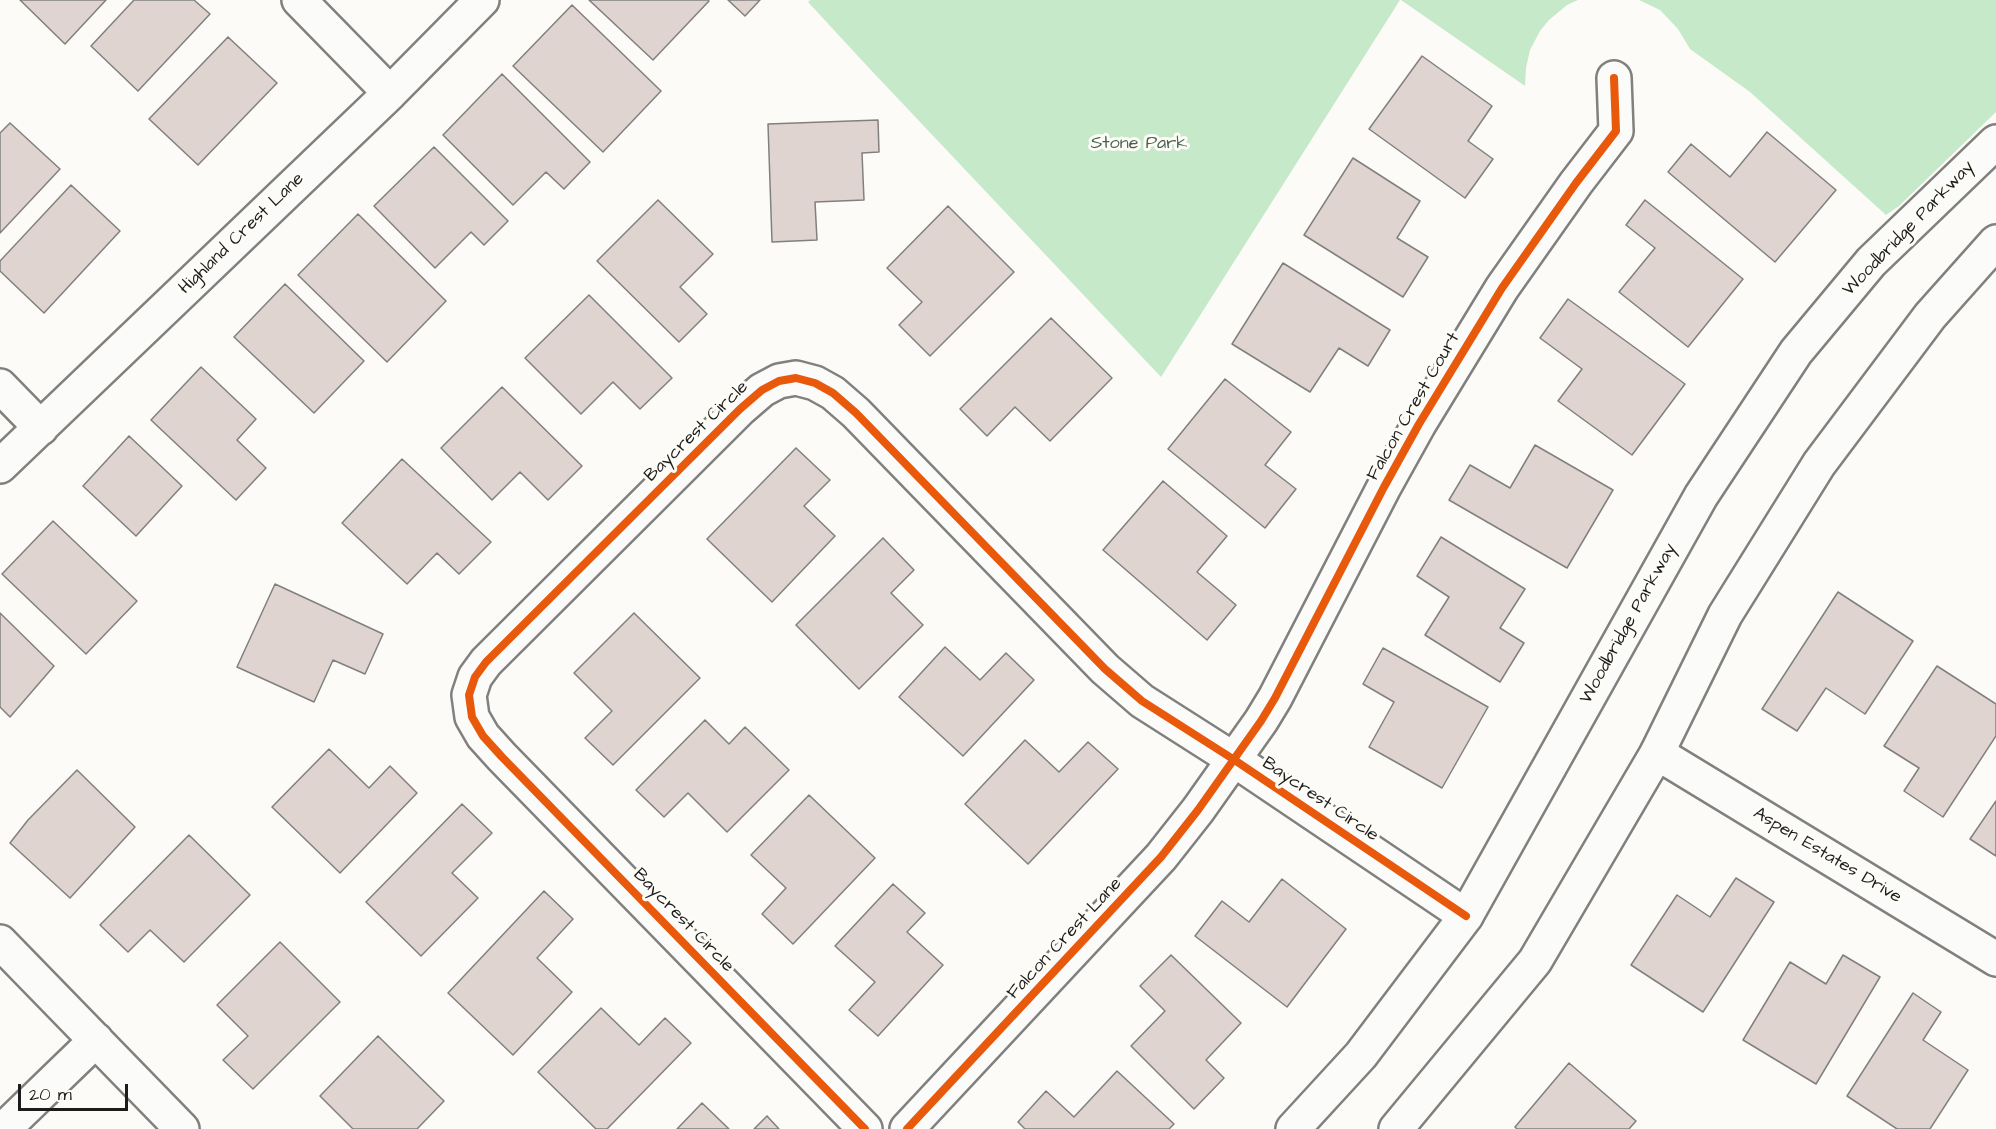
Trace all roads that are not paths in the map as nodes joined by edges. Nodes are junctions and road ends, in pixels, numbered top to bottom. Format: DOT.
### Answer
graph roads {
  1 [pos="299,0"];
  2 [pos="482,0"];
  3 [pos="1614,78"];
  4 [pos="390,93"];
  5 [pos="1996,142"];
  6 [pos="1996,242"];
  7 [pos="0,386"];
  8 [pos="41,428"];
  9 [pos="0,466"];
  10 [pos="1657,753"];
  11 [pos="1233,759"];
  12 [pos="1466,916"];
  13 [pos="0,942"];
  14 [pos="1996,959"];
  15 [pos="96,1040"];
  16 [pos="4,1129"];
  17 [pos="182,1129"];
  18 [pos="865,1129"];
  19 [pos="907,1129"];
  20 [pos="1293,1129"];
  21 [pos="1396,1129"];
  1 -- 4 [label="street"];
  2 -- 4 [label="street, Highland Crest Lane"];
  3 -- 11 [label="street, Falcon Crest Court"];
  4 -- 8 [label="street, Highland Crest Lane"];
  5 -- 12 [label="street, Woodbridge Parkway"];
  6 -- 10 [label="street"];
  7 -- 8 [label="street"];
  8 -- 9 [label="street, Highland Crest Lane"];
  10 -- 14 [label="street, Aspen Estates Drive"];
  10 -- 21 [label="street"];
  11 -- 12 [label="street, Baycrest Circle"];
  11 -- 18 [label="street, Baycrest Circle"];
  11 -- 19 [label="street, Falcon Crest Lane"];
  12 -- 20 [label="street, Woodbridge Parkway"];
  13 -- 15 [label="street"];
  15 -- 16 [label="street"];
  15 -- 17 [label="street"];
}
